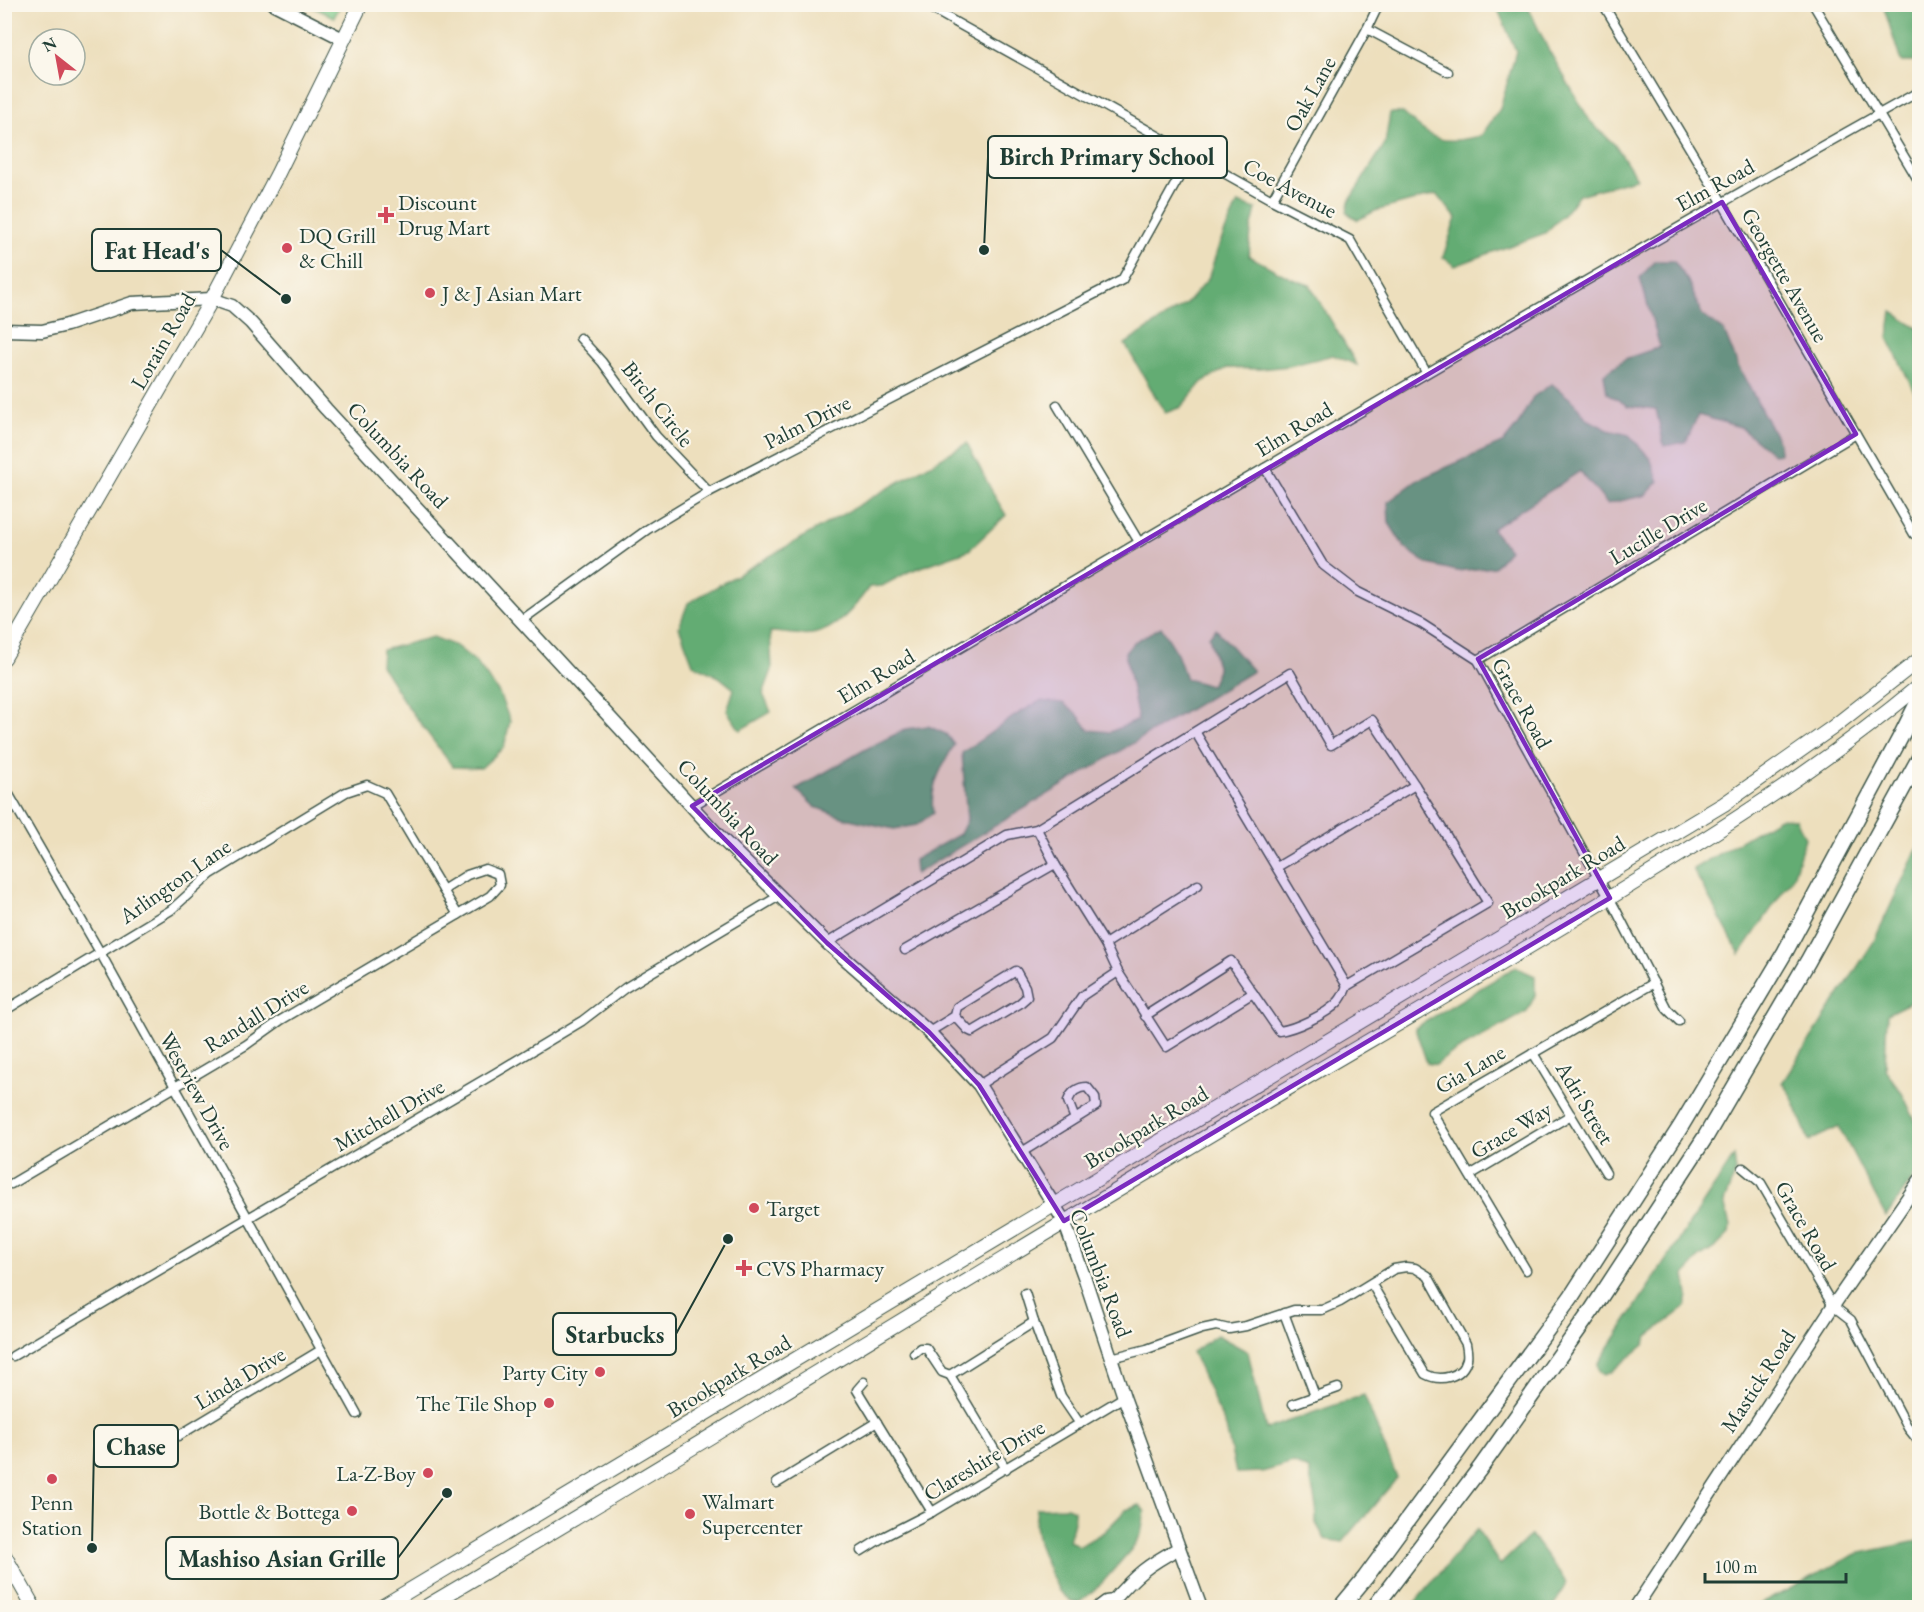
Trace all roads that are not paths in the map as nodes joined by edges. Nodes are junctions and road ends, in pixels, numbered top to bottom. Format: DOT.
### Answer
graph roads {
  1 [pos="274,4"];
  2 [pos="361,4"];
  3 [pos="923,4"];
  4 [pos="1379,4"];
  5 [pos="1603,4"];
  6 [pos="1813,4"];
  7 [pos="1367,29"];
  8 [pos="343,39"];
  9 [pos="1448,72"];
  10 [pos="1920,91"];
  11 [pos="1878,114"];
  12 [pos="1192,154"];
  13 [pos="1920,183"];
  14 [pos="1272,200"];
  15 [pos="1722,202"];
  16 [pos="212,298"];
  17 [pos="4,330"];
  18 [pos="580,338"];
  19 [pos="1426,372"];
  20 [pos="1057,405"];
  21 [pos="1856,434"];
  22 [pos="1265,468"];
  23 [pos="709,492"];
  24 [pos="1914,534"];
  25 [pos="1139,542"];
  26 [pos="522,620"];
  27 [pos="4,658"];
  28 [pos="1920,659"];
  29 [pos="1478,660"];
  30 [pos="1920,685"];
  31 [pos="1920,698"];
  32 [pos="1196,733"];
  33 [pos="1920,757"];
  34 [pos="1415,785"];
  35 [pos="4,786"];
  36 [pos="692,806"];
  37 [pos="1037,829"];
  38 [pos="1055,864"];
  39 [pos="1277,867"];
  40 [pos="1599,880"];
  41 [pos="1198,885"];
  42 [pos="443,890"];
  43 [pos="779,896"];
  44 [pos="1610,898"];
  45 [pos="458,915"];
  46 [pos="826,943"];
  47 [pos="1106,944"];
  48 [pos="905,950"];
  49 [pos="101,954"];
  50 [pos="1118,972"];
  51 [pos="1654,983"];
  52 [pos="1347,986"];
  53 [pos="1253,993"];
  54 [pos="4,1011"];
  55 [pos="955,1016"];
  56 [pos="1145,1016"];
  57 [pos="1679,1021"];
  58 [pos="929,1032"];
  59 [pos="1533,1053"];
  60 [pos="980,1085"];
  61 [pos="174,1088"];
  62 [pos="1571,1115"];
  63 [pos="1075,1119"];
  64 [pos="1022,1152"];
  65 [pos="1743,1168"];
  66 [pos="1606,1173"];
  67 [pos="1470,1175"];
  68 [pos="1920,1179"];
  69 [pos="11,1184"];
  70 [pos="1053,1207"];
  71 [pos="248,1218"];
  72 [pos="1064,1221"];
  73 [pos="1526,1270"];
  74 [pos="1371,1283"];
  75 [pos="1025,1293"];
  76 [pos="1833,1306"];
  77 [pos="1284,1313"];
  78 [pos="1034,1322"];
  79 [pos="321,1350"];
  80 [pos="914,1353"];
  81 [pos="13,1356"];
  82 [pos="1111,1358"];
  83 [pos="950,1375"];
  84 [pos="864,1382"];
  85 [pos="1338,1388"];
  86 [pos="1315,1396"];
  87 [pos="1124,1397"];
  88 [pos="1293,1404"];
  89 [pos="357,1414"];
  90 [pos="876,1422"];
  91 [pos="1080,1424"];
  92 [pos="178,1436"];
  93 [pos="1920,1443"];
  94 [pos="1006,1469"];
  95 [pos="777,1483"];
  96 [pos="932,1512"];
  97 [pos="1179,1548"];
  98 [pos="861,1551"];
  99 [pos="4,1555"];
  100 [pos="1114,1604"];
  101 [pos="34,1608"];
  102 [pos="380,1608"];
  103 [pos="424,1608"];
  104 [pos="1098,1608"];
  105 [pos="1200,1608"];
  106 [pos="1340,1608"];
  107 [pos="1374,1608"];
  108 [pos="1635,1608"];
  1 -- 8 [label="street"];
  2 -- 8 [label="main road, Lorain Road"];
  3 -- 12 [label="street, Coe Avenue"];
  4 -- 7 [label="street, Oak Lane"];
  5 -- 15 [label="street, Georgette Avenue"];
  6 -- 11 [label="street"];
  7 -- 9 [label="street"];
  7 -- 14 [label="street, Oak Lane"];
  8 -- 16 [label="main road, Lorain Road"];
  10 -- 11 [label="street, Elm Road"];
  11 -- 13 [label="street"];
  11 -- 15 [label="street, Elm Road"];
  12 -- 14 [label="street, Coe Avenue"];
  12 -- 23 [label="street, Palm Drive"];
  14 -- 19 [label="street, Coe Avenue"];
  15 -- 19 [label="street, Elm Road"];
  15 -- 21 [label="street, Georgette Avenue"];
  16 -- 17 [label="street"];
  16 -- 26 [label="street, Columbia Road"];
  16 -- 27 [label="main road, Lorain Road"];
  18 -- 23 [label="street, Birch Circle"];
  19 -- 22 [label="street, Elm Road"];
  20 -- 25 [label="street"];
  21 -- 24 [label="street, Georgette Avenue"];
  21 -- 29 [label="street, Lucille Drive"];
  22 -- 25 [label="street, Elm Road"];
  22 -- 29 [label="street, Grace Road"];
  23 -- 26 [label="street, Palm Drive"];
  25 -- 36 [label="street, Elm Road"];
  26 -- 36 [label="street, Columbia Road"];
  28 -- 40 [label="main road, Brookpark Road"];
  29 -- 40 [label="street, Grace Road"];
  30 -- 44 [label="main road, Brookpark Road"];
  31 -- 106 [label="highway"];
  32 -- 34 [label="street"];
  32 -- 37 [label="street"];
  32 -- 39 [label="street"];
  33 -- 107 [label="highway"];
  34 -- 39 [label="street"];
  34 -- 52 [label="street"];
  35 -- 49 [label="street, Westview Drive"];
  36 -- 43 [label="street, Columbia Road"];
  37 -- 38 [label="street"];
  37 -- 46 [label="street"];
  38 -- 47 [label="street"];
  38 -- 48 [label="street"];
  39 -- 52 [label="street"];
  40 -- 44 [label="street, Grace Road"];
  40 -- 70 [label="main road, Brookpark Road"];
  41 -- 47 [label="street"];
  42 -- 45 [label="street"];
  42 -- 45 [label="street, Randall Drive"];
  42 -- 49 [label="street, Arlington Lane"];
  43 -- 46 [label="street, Columbia Road"];
  43 -- 71 [label="street, Mitchell Drive"];
  44 -- 51 [label="street, Grace Road"];
  44 -- 72 [label="main road, Brookpark Road"];
  45 -- 61 [label="street, Randall Drive"];
  46 -- 58 [label="street, Columbia Road"];
  47 -- 50 [label="street"];
  49 -- 54 [label="street, Arlington Lane"];
  49 -- 61 [label="street, Westview Drive"];
  50 -- 56 [label="street"];
  50 -- 60 [label="street"];
  51 -- 57 [label="street, Grace Road"];
  51 -- 59 [label="street, Gia Lane"];
  52 -- 53 [label="street"];
  53 -- 56 [label="street"];
  53 -- 56 [label="street"];
  55 -- 55 [label="street"];
  55 -- 58 [label="street"];
  58 -- 60 [label="street, Columbia Road"];
  59 -- 62 [label="street, Adri Street"];
  59 -- 67 [label="street, Gia Lane"];
  60 -- 64 [label="street, Columbia Road"];
  61 -- 69 [label="street, Randall Drive"];
  61 -- 71 [label="street, Westview Drive"];
  62 -- 66 [label="street, Adri Street"];
  62 -- 67 [label="street, Grace Way"];
  63 -- 64 [label="street"];
  64 -- 70 [label="street, Columbia Road"];
  65 -- 76 [label="street, Grace Road"];
  67 -- 73 [label="street, Gia Lane"];
  68 -- 76 [label="street, Mastick Road"];
  70 -- 72 [label="street, Columbia Road"];
  70 -- 102 [label="main road, Brookpark Road"];
  71 -- 79 [label="street, Westview Drive"];
  71 -- 81 [label="street, Mitchell Drive"];
  72 -- 82 [label="street, Columbia Road"];
  72 -- 103 [label="main road, Brookpark Road"];
  74 -- 74 [label="street"];
  74 -- 77 [label="street"];
  75 -- 78 [label="street"];
  76 -- 93 [label="street, Grace Road"];
  76 -- 108 [label="street, Mastick Road"];
  77 -- 82 [label="street"];
  77 -- 86 [label="street"];
  78 -- 83 [label="street"];
  78 -- 91 [label="street"];
  79 -- 89 [label="street, Westview Drive"];
  79 -- 92 [label="street, Linda Drive"];
  80 -- 83 [label="street"];
  82 -- 87 [label="street, Columbia Road"];
  83 -- 94 [label="street"];
  84 -- 90 [label="street"];
  85 -- 86 [label="street"];
  86 -- 88 [label="street"];
  87 -- 91 [label="street, Clareshire Drive"];
  87 -- 97 [label="street, Columbia Road"];
  90 -- 95 [label="street"];
  90 -- 96 [label="street"];
  91 -- 94 [label="street, Clareshire Drive"];
  94 -- 96 [label="street, Clareshire Drive"];
  96 -- 98 [label="street, Clareshire Drive"];
  97 -- 100 [label="street"];
  97 -- 105 [label="street, Columbia Road"];
  99 -- 101 [label="main road"];
  100 -- 104 [label="street"];
}
